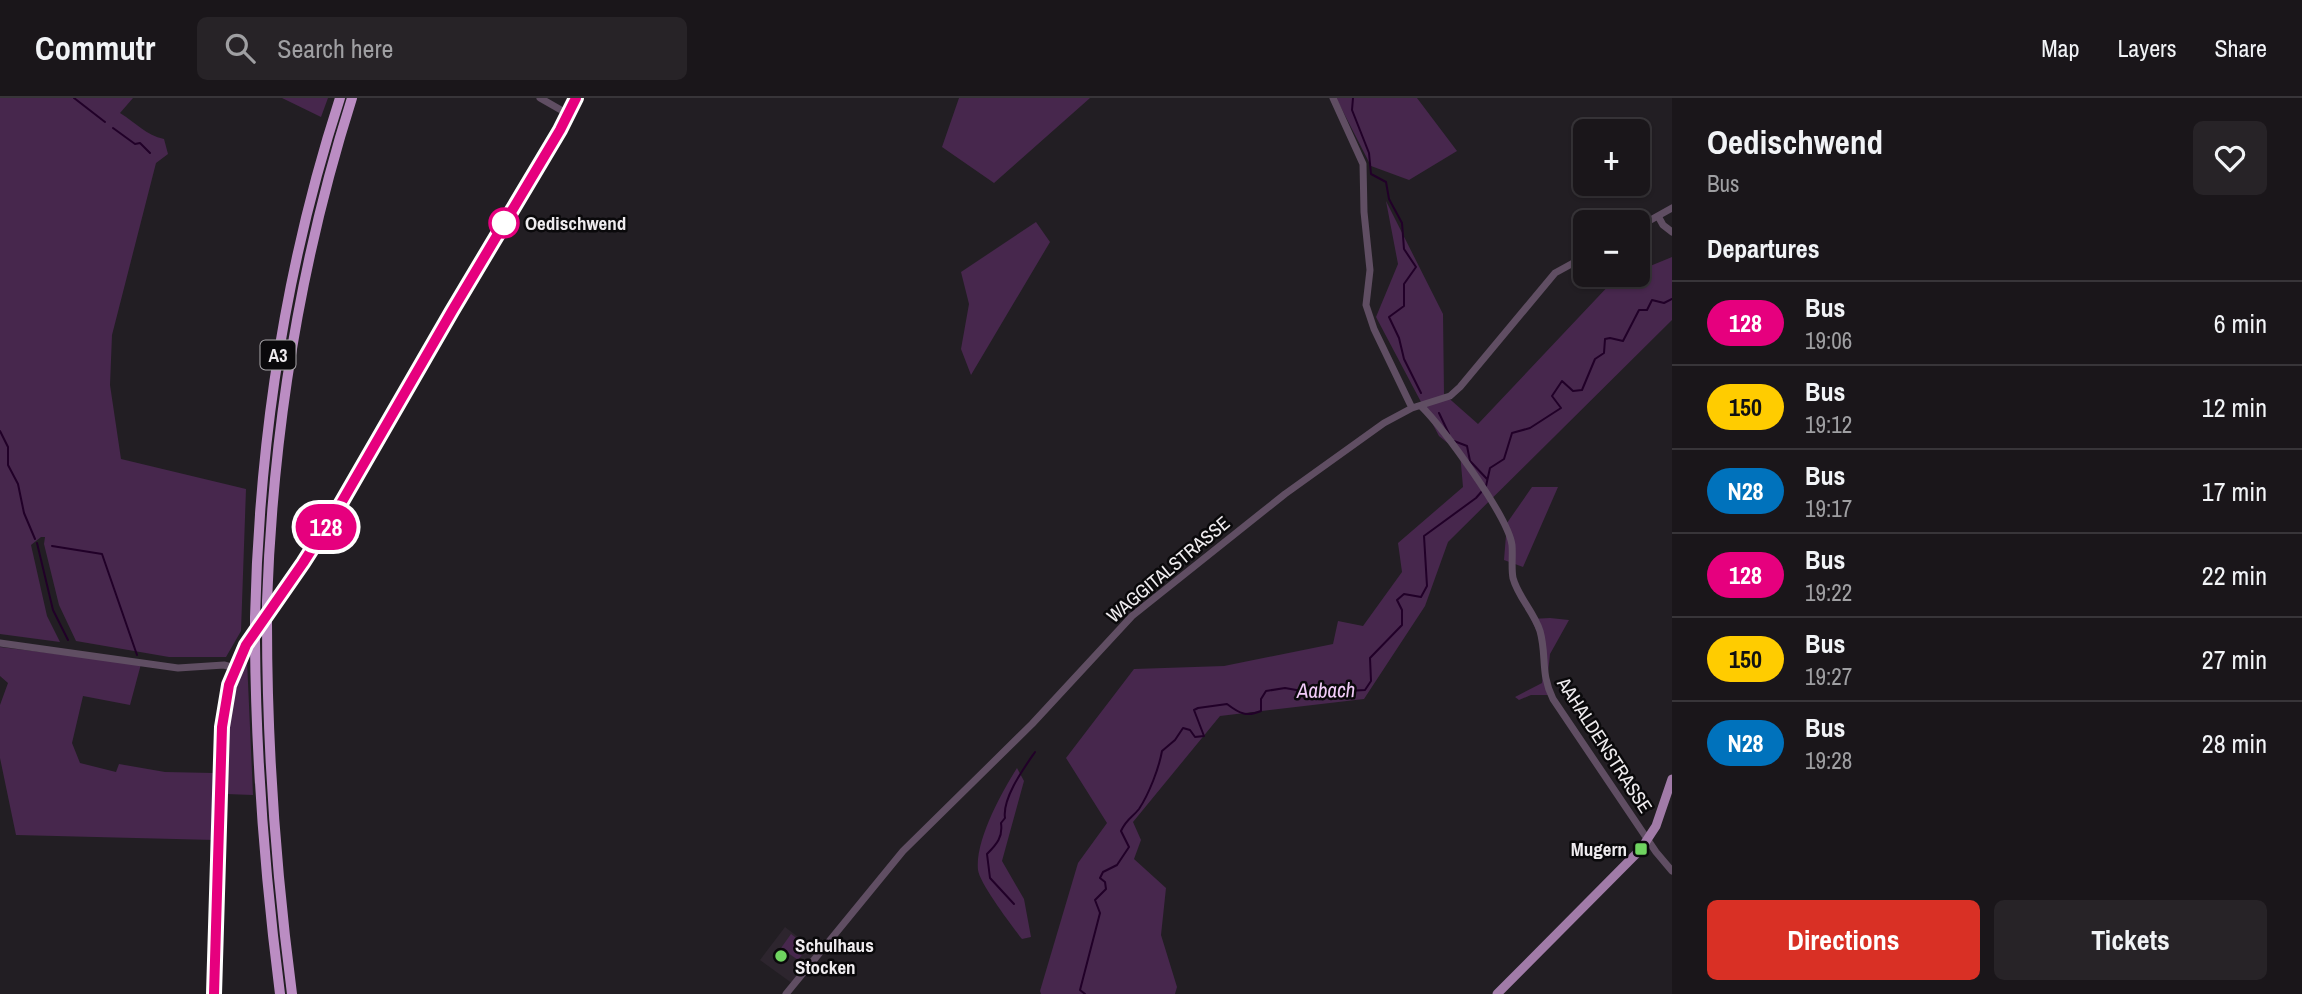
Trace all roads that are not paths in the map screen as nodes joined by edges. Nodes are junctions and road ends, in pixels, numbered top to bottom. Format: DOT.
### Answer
graph roads {
  1 [pos="340,98"];
  2 [pos="352,98"];
  3 [pos="540,98"];
  4 [pos="576,98"];
  5 [pos="1333,98"];
  6 [pos="568,114"];
  7 [pos="1672,208"];
  8 [pos="1658,216"];
  9 [pos="1650,220"];
  10 [pos="1672,232"];
  11 [pos="1573,263"];
  12 [pos="1421,405"];
  13 [pos="1412,408"];
  14 [pos="0,643"];
  15 [pos="235,668"];
  16 [pos="1672,779"];
  17 [pos="1648,840"];
  18 [pos="1672,871"];
  19 [pos="214,994"];
  20 [pos="280,994"];
  21 [pos="292,994"];
  22 [pos="786,994"];
  23 [pos="1497,994"];
  1 -- 20 [label="highway, A3, bridge"];
  2 -- 21 [label="highway, A3, bridge"];
  3 -- 6 [label="street"];
  4 -- 6 [label="main road"];
  5 -- 13 [label="street"];
  6 -- 15 [label="main road"];
  7 -- 8 [label="street"];
  8 -- 9 [label="street"];
  8 -- 10 [label="street"];
  11 -- 12 [label="street, WAGGITALSTRASSE"];
  12 -- 13 [label="street, WAGGITALSTRASSE"];
  12 -- 17 [label="street, AAHALDENSTRASSE"];
  13 -- 22 [label="street, WAGGITALSTRASSE"];
  14 -- 15 [label="street"];
  15 -- 19 [label="main road"];
  16 -- 17 [label="main road"];
  17 -- 18 [label="street, AAHALDENSTRASSE"];
  17 -- 23 [label="main road"];
}
